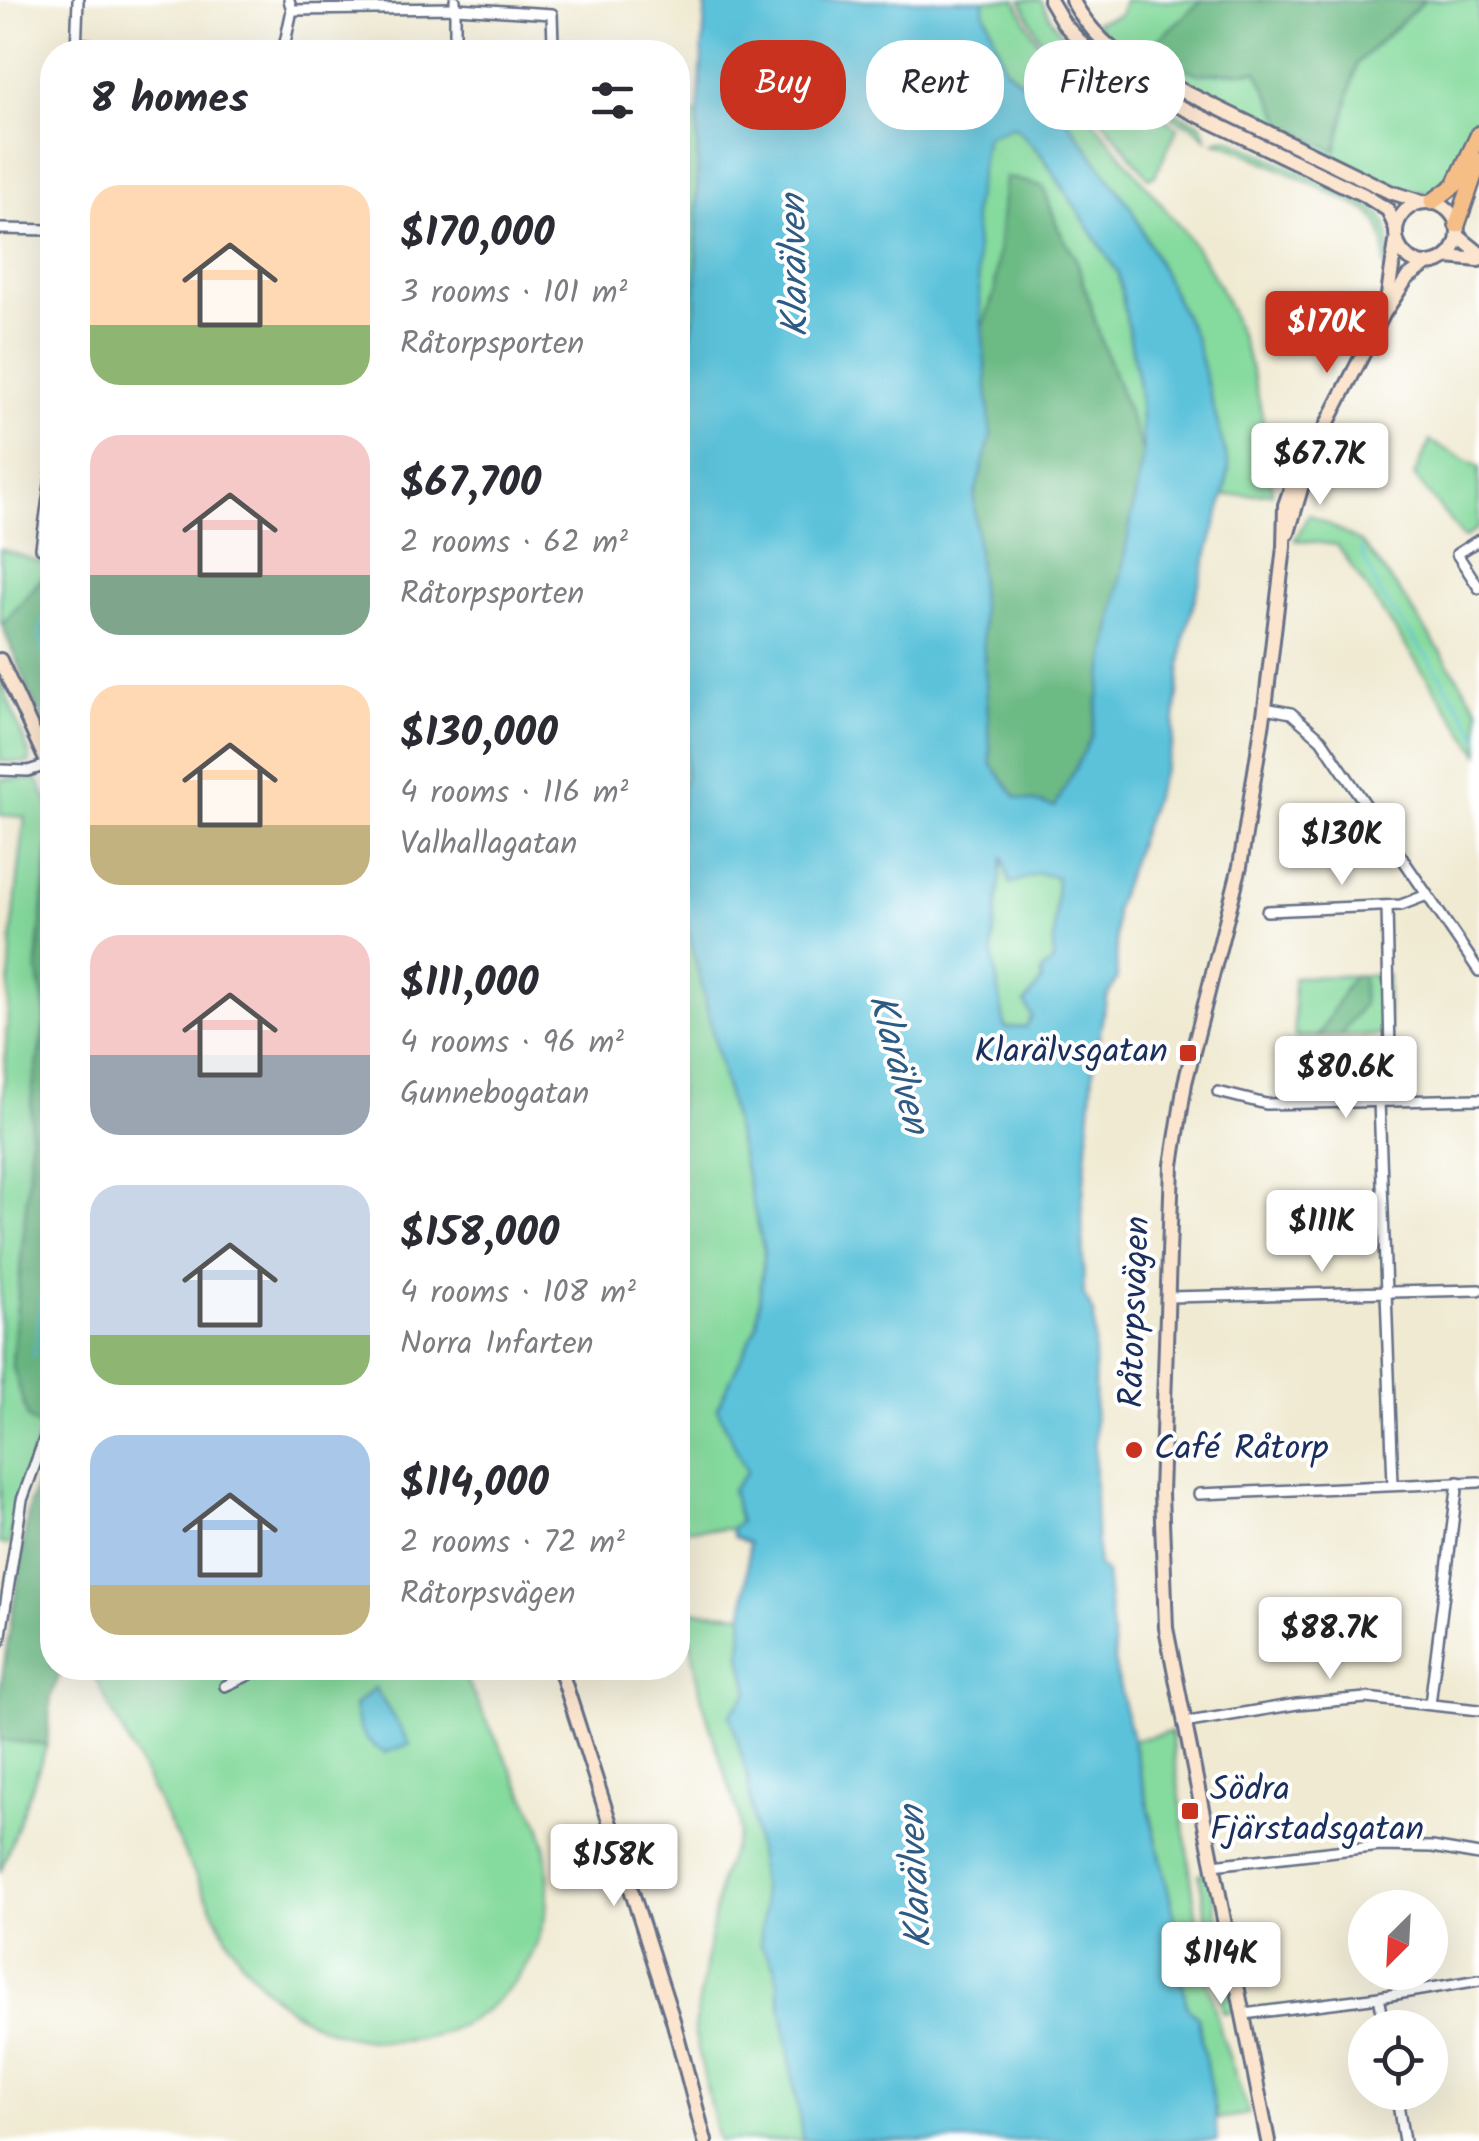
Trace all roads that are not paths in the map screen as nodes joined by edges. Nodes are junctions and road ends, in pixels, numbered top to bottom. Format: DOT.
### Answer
graph roads {
  1 [pos="78,0"];
  2 [pos="1050,0"];
  3 [pos="1072,0"];
  4 [pos="456,4"];
  5 [pos="291,5"];
  6 [pos="76,40"];
  7 [pos="285,40"];
  8 [pos="455,40"];
  9 [pos="553,40"];
  10 [pos="1479,134"];
  11 [pos="1479,162"];
  12 [pos="1427,202"];
  13 [pos="0,228"];
  14 [pos="40,230"];
  15 [pos="1458,230"];
  16 [pos="1396,234"];
  17 [pos="1447,256"];
  18 [pos="1479,256"];
  19 [pos="1427,264"];
  20 [pos="1384,313"];
  21 [pos="1479,540"];
  22 [pos="1479,588"];
  23 [pos="0,660"];
  24 [pos="1266,708"];
  25 [pos="40,747"];
  26 [pos="0,770"];
  27 [pos="40,770"];
  28 [pos="1427,895"];
  29 [pos="1387,906"];
  30 [pos="1267,911"];
  31 [pos="1479,972"];
  32 [pos="1218,1092"];
  33 [pos="1479,1099"];
  34 [pos="1379,1101"];
  35 [pos="1390,1101"];
  36 [pos="1479,1290"];
  37 [pos="1385,1293"];
  38 [pos="1166,1297"];
  39 [pos="40,1451"];
  40 [pos="1458,1482"];
  41 [pos="1479,1482"];
  42 [pos="1392,1484"];
  43 [pos="1199,1494"];
  44 [pos="0,1641"];
  45 [pos="239,1680"];
  46 [pos="564,1680"];
  47 [pos="226,1686"];
  48 [pos="1430,1704"];
  49 [pos="1479,1710"];
  50 [pos="1183,1723"];
  51 [pos="1479,1854"];
  52 [pos="1213,1864"];
  53 [pos="1479,1980"];
  54 [pos="1380,1997"];
  55 [pos="1382,2010"];
  56 [pos="1244,2014"];
  57 [pos="1399,2110"];
  58 [pos="705,2141"];
  59 [pos="1268,2141"];
  60 [pos="1404,2141"];
  1 -- 6 [label="street"];
  2 -- 16 [label="street"];
  3 -- 12 [label="street"];
  4 -- 5 [label="street"];
  4 -- 8 [label="street"];
  4 -- 9 [label="street"];
  5 -- 7 [label="street"];
  10 -- 12 [label="highway"];
  11 -- 15 [label="highway"];
  12 -- 15 [label="street"];
  12 -- 16 [label="street"];
  13 -- 14 [label="street"];
  15 -- 17 [label="street"];
  15 -- 18 [label="street"];
  16 -- 19 [label="street"];
  16 -- 20 [label="street"];
  17 -- 18 [label="street"];
  17 -- 19 [label="street"];
  19 -- 20 [label="street"];
  20 -- 24 [label="street, Råtorpsvägen"];
  21 -- 22 [label="street"];
  23 -- 25 [label="street"];
  24 -- 28 [label="street"];
  24 -- 38 [label="street, Råtorpsvägen"];
  26 -- 27 [label="street"];
  28 -- 29 [label="street"];
  28 -- 31 [label="street"];
  29 -- 30 [label="street"];
  29 -- 35 [label="street"];
  32 -- 34 [label="street"];
  33 -- 35 [label="street"];
  34 -- 35 [label="street"];
  34 -- 37 [label="street"];
  36 -- 37 [label="street"];
  37 -- 38 [label="street"];
  37 -- 42 [label="street"];
  38 -- 50 [label="street, Råtorpsvägen"];
  39 -- 44 [label="street"];
  40 -- 41 [label="street"];
  40 -- 42 [label="street"];
  40 -- 48 [label="street"];
  42 -- 43 [label="street"];
  45 -- 47 [label="street"];
  46 -- 58 [label="street"];
  48 -- 49 [label="street"];
  48 -- 50 [label="street"];
  50 -- 52 [label="street, Råtorpsvägen"];
  51 -- 52 [label="street"];
  52 -- 56 [label="street, Råtorpsvägen"];
  53 -- 54 [label="street"];
  54 -- 55 [label="street"];
  54 -- 56 [label="street"];
  56 -- 59 [label="street, Råtorpsvägen"];
  57 -- 60 [label="street"];
}
